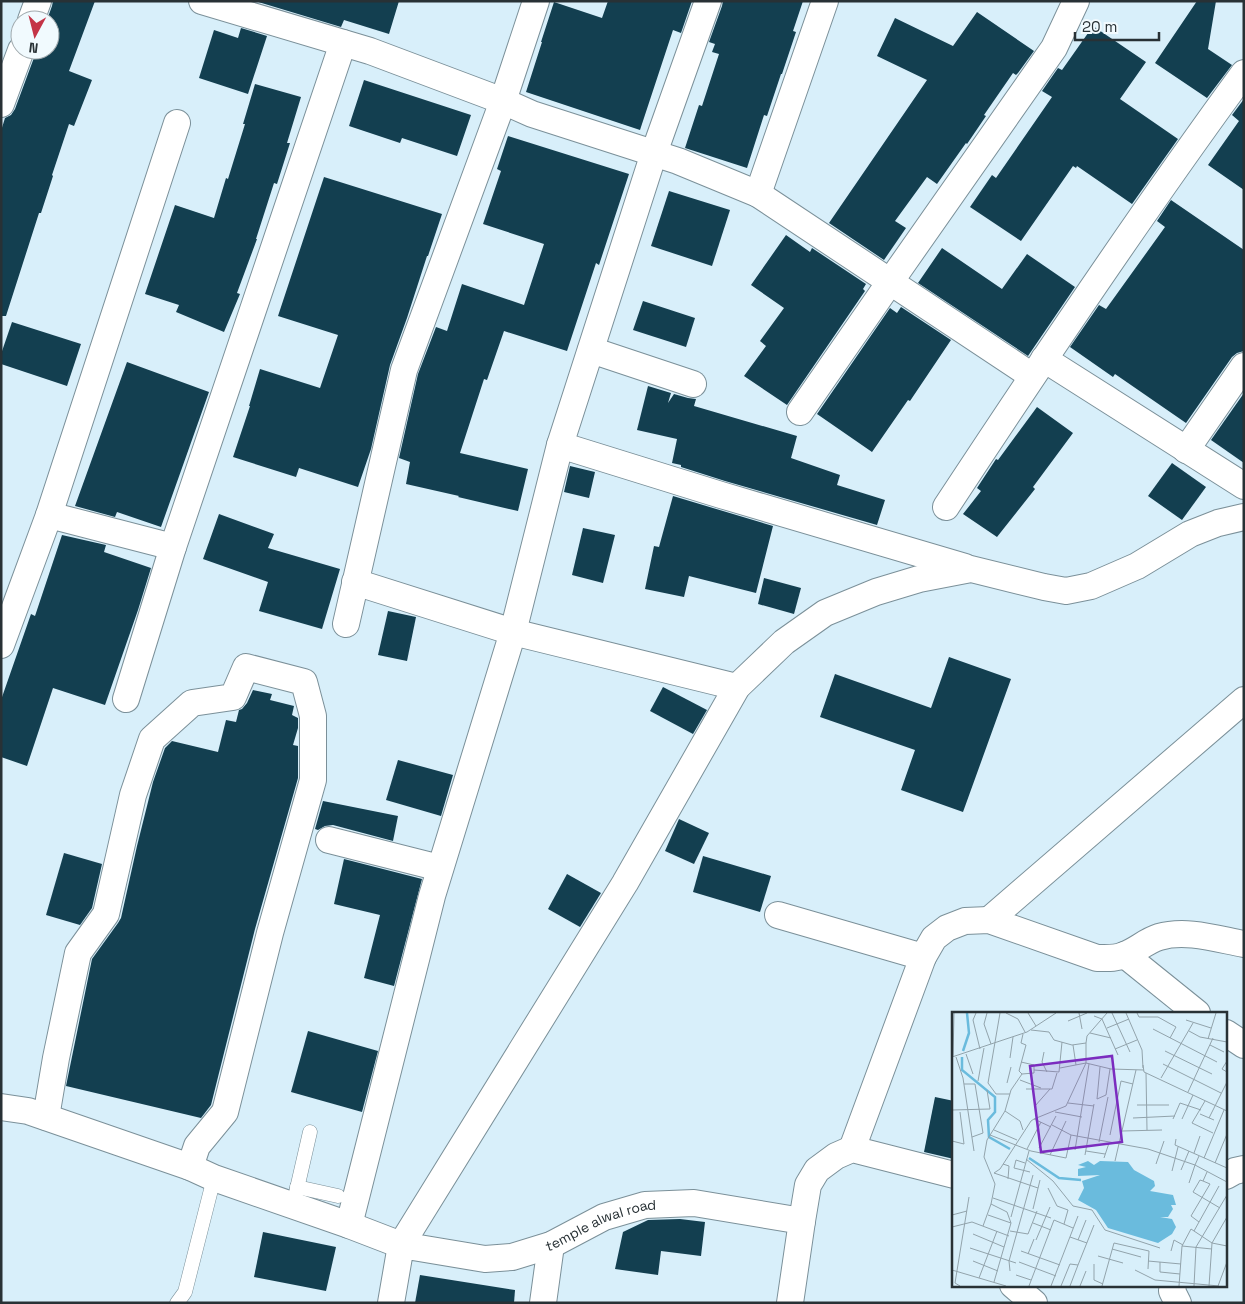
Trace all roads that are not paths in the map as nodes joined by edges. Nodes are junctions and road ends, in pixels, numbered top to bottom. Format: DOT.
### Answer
graph roads {
  1 [pos="536,1"];
  2 [pos="708,1"];
  3 [pos="825,1"];
  4 [pos="1076,1"];
  5 [pos="205,2"];
  6 [pos="343,44"];
  7 [pos="17,60"];
  8 [pos="1244,73"];
  9 [pos="503,101"];
  10 [pos="1,104"];
  11 [pos="177,122"];
  12 [pos="654,153"];
  13 [pos="758,194"];
  14 [pos="890,282"];
  15 [pos="591,350"];
  16 [pos="1244,366"];
  17 [pos="1038,367"];
  18 [pos="693,384"];
  19 [pos="800,412"];
  20 [pos="560,445"];
  21 [pos="1186,450"];
  22 [pos="1244,486"];
  23 [pos="946,508"];
  24 [pos="48,515"];
  25 [pos="1244,517"];
  26 [pos="173,547"];
  27 [pos="971,569"];
  28 [pos="355,582"];
  29 [pos="346,624"];
  30 [pos="513,632"];
  31 [pos="1,645"];
  32 [pos="737,687"];
  33 [pos="126,699"];
  34 [pos="1244,700"];
  35 [pos="328,840"];
  36 [pos="440,868"];
  37 [pos="778,914"];
  38 [pos="989,920"];
  39 [pos="1244,944"];
  40 [pos="1125,955"];
  41 [pos="923,957"];
  42 [pos="1196,1012"];
  43 [pos="1228,1034"];
  44 [pos="1244,1045"];
  45 [pos="1,1107"];
  46 [pos="46,1118"];
  47 [pos="310,1132"];
  48 [pos="852,1149"];
  49 [pos="190,1167"];
  50 [pos="1244,1169"];
  51 [pos="952,1174"];
  52 [pos="1228,1175"];
  53 [pos="214,1178"];
  54 [pos="295,1196"];
  55 [pos="338,1196"];
  56 [pos="802,1221"];
  57 [pos="348,1225"];
  58 [pos="401,1245"];
  59 [pos="551,1245"];
  60 [pos="1014,1286"];
  61 [pos="1173,1286"];
  62 [pos="177,1303"];
  63 [pos="390,1303"];
  64 [pos="543,1303"];
  65 [pos="790,1303"];
  66 [pos="1034,1303"];
  67 [pos="1178,1303"];
  1 -- 9 [label="street"];
  2 -- 12 [label="street"];
  3 -- 13 [label="street"];
  4 -- 14 [label="street"];
  5 -- 6 [label="street"];
  6 -- 9 [label="street"];
  6 -- 26 [label="street"];
  7 -- 10 [label="street"];
  8 -- 17 [label="street"];
  9 -- 12 [label="street"];
  9 -- 28 [label="street"];
  11 -- 24 [label="street"];
  12 -- 13 [label="street"];
  12 -- 15 [label="street"];
  13 -- 14 [label="street"];
  14 -- 17 [label="street"];
  14 -- 19 [label="street"];
  15 -- 18 [label="street"];
  15 -- 20 [label="street"];
  16 -- 21 [label="street"];
  17 -- 21 [label="street"];
  17 -- 23 [label="street"];
  20 -- 27 [label="street"];
  20 -- 30 [label="street"];
  21 -- 22 [label="street"];
  24 -- 26 [label="street"];
  24 -- 31 [label="street"];
  25 -- 27 [label="street"];
  26 -- 33 [label="street"];
  27 -- 32 [label="street"];
  28 -- 29 [label="street"];
  28 -- 30 [label="street"];
  30 -- 32 [label="street"];
  30 -- 36 [label="street"];
  32 -- 58 [label="street"];
  34 -- 38 [label="street"];
  35 -- 36 [label="street"];
  36 -- 57 [label="street"];
  37 -- 41 [label="street"];
  38 -- 40 [label="street"];
  38 -- 41 [label="street"];
  39 -- 40 [label="street"];
  40 -- 42 [label="street"];
  41 -- 48 [label="street"];
  43 -- 44 [label="street"];
  45 -- 46 [label="street, temple alwal road"];
  46 -- 49 [label="street, temple alwal road"];
  46 -- 49 [label="street"];
  47 -- 54 [label="lane"];
  48 -- 51 [label="street"];
  48 -- 56 [label="street"];
  49 -- 53 [label="street, temple alwal road"];
  50 -- 52 [label="street"];
  53 -- 54 [label="street, temple alwal road"];
  53 -- 62 [label="lane"];
  54 -- 55 [label="lane"];
  54 -- 57 [label="street, temple alwal road"];
  56 -- 59 [label="street, temple alwal road"];
  56 -- 65 [label="street"];
  57 -- 58 [label="street, temple alwal road"];
  58 -- 59 [label="street, temple alwal road"];
  58 -- 63 [label="street"];
  59 -- 64 [label="street"];
  60 -- 66 [label="street"];
  61 -- 67 [label="street"];
}
